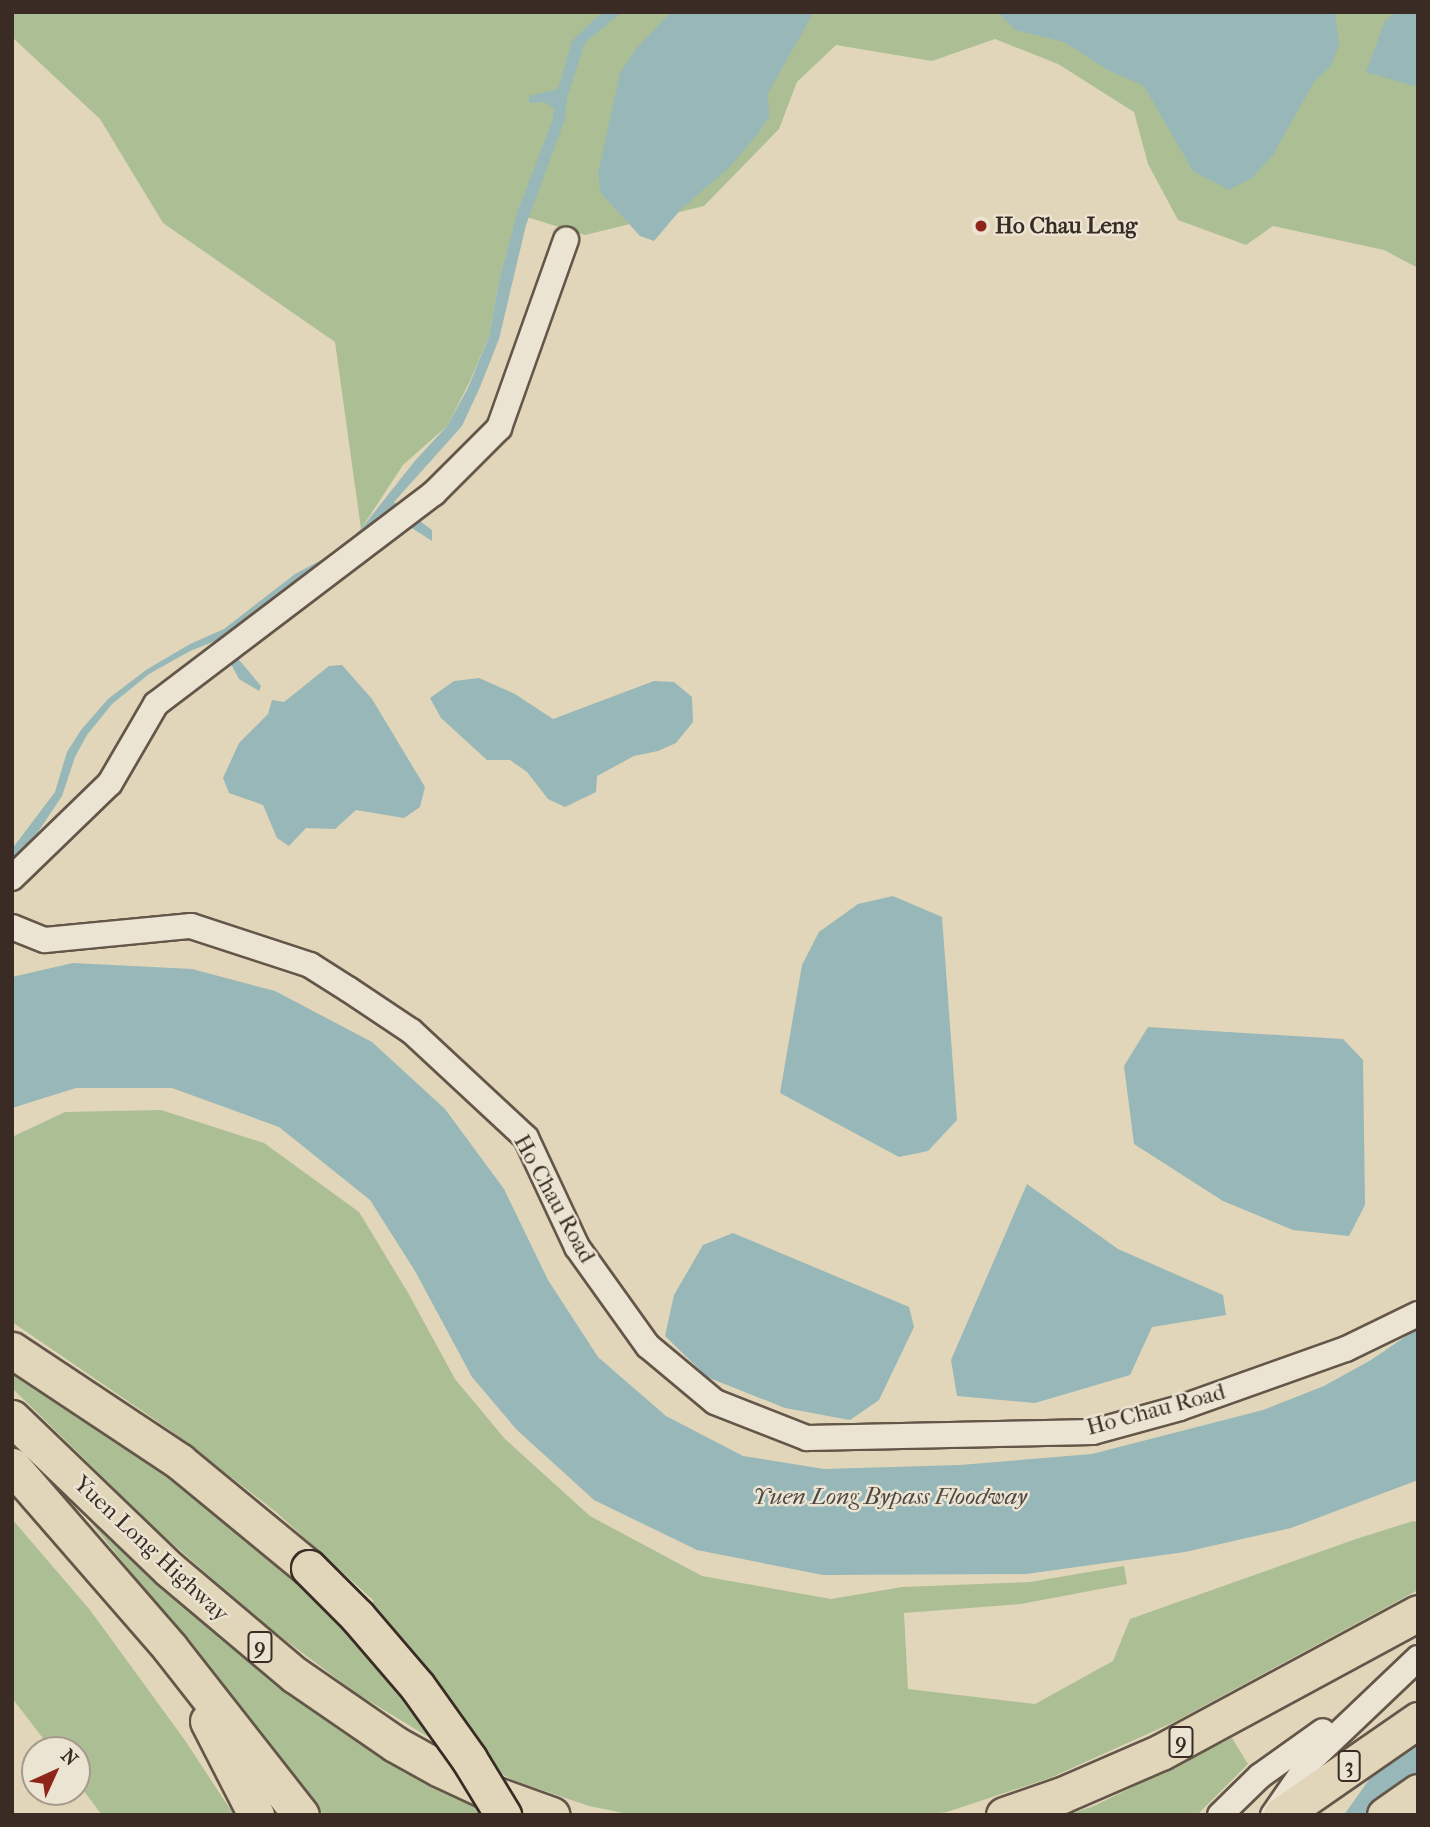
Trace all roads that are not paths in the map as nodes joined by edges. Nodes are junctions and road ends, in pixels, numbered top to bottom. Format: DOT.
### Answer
graph roads {
  1 [pos="566,240"];
  2 [pos="12,878"];
  3 [pos="12,926"];
  4 [pos="1418,1314"];
  5 [pos="12,1350"];
  6 [pos="12,1418"];
  7 [pos="12,1466"];
  8 [pos="1418,1613"];
  9 [pos="170,1648"];
  10 [pos="1418,1658"];
  11 [pos="1382,1692"];
  12 [pos="1418,1720"];
  13 [pos="1418,1792"];
  14 [pos="256,1815"];
  15 [pos="301,1815"];
  16 [pos="503,1815"];
  17 [pos="552,1815"];
  18 [pos="1004,1815"];
  19 [pos="1220,1815"];
  20 [pos="1273,1815"];
  21 [pos="1281,1815"];
  22 [pos="1385,1815"];
  1 -- 2 [label="street"];
  3 -- 4 [label="street, Ho Chau Road"];
  5 -- 16 [label="highway, bridge"];
  6 -- 17 [label="highway, Yuen Long Highway / 9"];
  7 -- 9 [label="highway, Yuen Long Highway"];
  8 -- 18 [label="highway, 9"];
  9 -- 14 [label="highway"];
  9 -- 15 [label="highway, Yuen Long Highway"];
  10 -- 11 [label="street"];
  11 -- 19 [label="street"];
  11 -- 20 [label="street"];
  12 -- 21 [label="highway, 3"];
  13 -- 22 [label="highway"];
}
